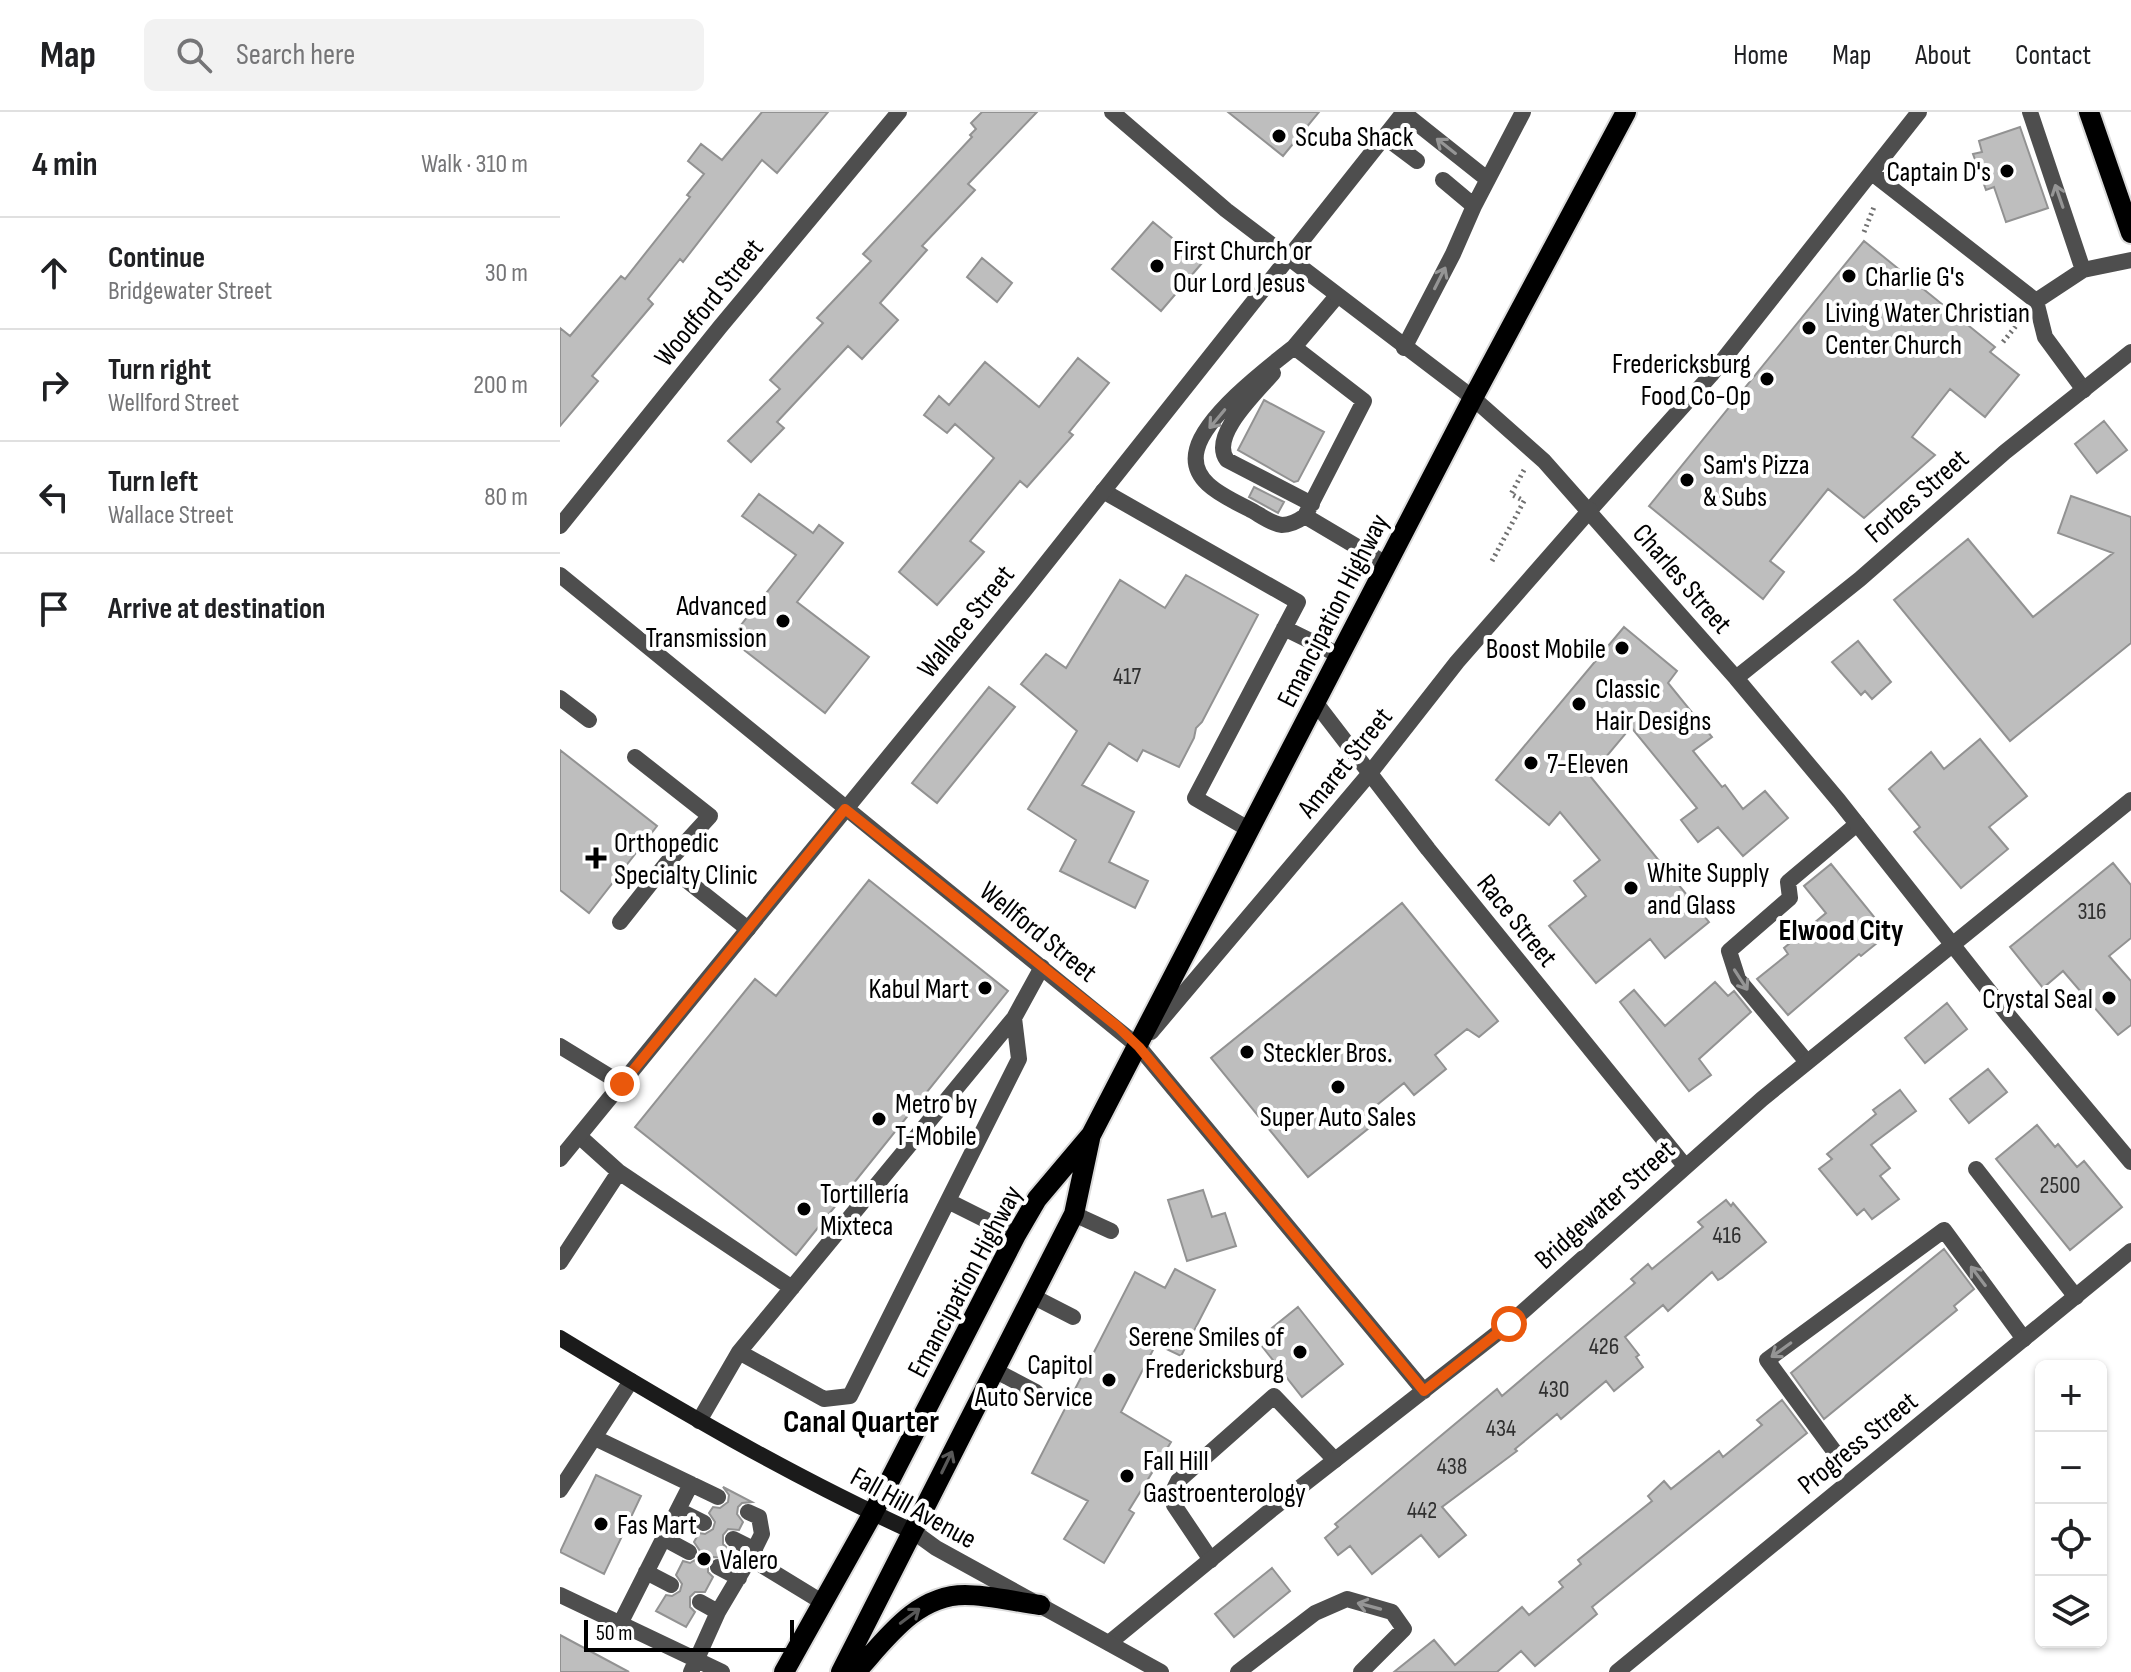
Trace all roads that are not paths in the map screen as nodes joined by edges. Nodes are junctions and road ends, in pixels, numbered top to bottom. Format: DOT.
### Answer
graph roads {
  1 [pos="899,112"];
  2 [pos="1112,112"];
  3 [pos="1404,112"];
  4 [pos="1523,112"];
  5 [pos="1626,112"];
  6 [pos="1919,112"];
  7 [pos="2030,112"];
  8 [pos="2089,112"];
  9 [pos="1385,137"];
  10 [pos="1417,161"];
  11 [pos="1872,173"];
  12 [pos="1487,179"];
  13 [pos="1443,180"];
  14 [pos="1474,206"];
  15 [pos="2131,233"];
  16 [pos="1289,259"];
  17 [pos="2131,260"];
  18 [pos="2083,270"];
  19 [pos="1337,296"];
  20 [pos="2036,301"];
  21 [pos="1294,347"];
  22 [pos="1404,348"];
  23 [pos="2131,352"];
  24 [pos="2084,390"];
  25 [pos="1473,398"];
  26 [pos="1103,491"];
  27 [pos="1308,510"];
  28 [pos="1590,510"];
  29 [pos="560,526"];
  30 [pos="1386,564"];
  31 [pos="560,575"];
  32 [pos="1284,628"];
  33 [pos="1339,655"];
  34 [pos="1736,678"];
  35 [pos="560,698"];
  36 [pos="1315,702"];
  37 [pos="589,720"];
  38 [pos="635,757"];
  39 [pos="1370,773"];
  40 [pos="2131,800"];
  41 [pos="845,809"];
  42 [pos="1857,824"];
  43 [pos="1250,830"];
  44 [pos="666,864"];
  45 [pos="620,922"];
  46 [pos="748,929"];
  47 [pos="1953,945"];
  48 [pos="1042,967"];
  49 [pos="1014,1018"];
  50 [pos="560,1046"];
  51 [pos="1139,1047"];
  52 [pos="1807,1062"];
  53 [pos="622,1084"];
  54 [pos="1091,1135"];
  55 [pos="579,1136"];
  56 [pos="560,1159"];
  57 [pos="2131,1162"];
  58 [pos="1685,1166"];
  59 [pos="1976,1169"];
  60 [pos="619,1172"];
  61 [pos="948,1201"];
  62 [pos="1074,1214"];
  63 [pos="1111,1231"];
  64 [pos="1016,1235"];
  65 [pos="2131,1251"];
  66 [pos="560,1262"];
  67 [pos="792,1288"];
  68 [pos="1032,1296"];
  69 [pos="2076,1297"];
  70 [pos="1073,1317"];
  71 [pos="560,1338"];
  72 [pos="2024,1339"];
  73 [pos="739,1352"];
  74 [pos="994,1370"];
  75 [pos="631,1381"];
  76 [pos="1424,1391"];
  77 [pos="1036,1392"];
  78 [pos="699,1421"];
  79 [pos="595,1438"];
  80 [pos="1834,1451"];
  81 [pos="1335,1460"];
  82 [pos="691,1484"];
  83 [pos="560,1490"];
  84 [pos="718,1497"];
  85 [pos="678,1510"];
  86 [pos="748,1512"];
  87 [pos="873,1513"];
  88 [pos="704,1523"];
  89 [pos="914,1532"];
  90 [pos="663,1538"];
  91 [pos="733,1539"];
  92 [pos="689,1552"];
  93 [pos="753,1554"];
  94 [pos="1211,1560"];
  95 [pos="718,1567"];
  96 [pos="646,1572"];
  97 [pos="739,1578"];
  98 [pos="671,1585"];
  99 [pos="560,1595"];
  100 [pos="700,1602"];
  101 [pos="822,1602"];
  102 [pos="1040,1605"];
  103 [pos="718,1612"];
  104 [pos="620,1624"];
  105 [pos="1109,1643"];
  106 [pos="694,1666"];
  107 [pos="722,1672"];
  108 [pos="784,1672"];
  109 [pos="841,1672"];
  110 [pos="856,1672"];
  111 [pos="1161,1672"];
  112 [pos="1238,1672"];
  113 [pos="1361,1672"];
  114 [pos="1617,1672"];
  1 -- 29 [label="street, Woodford Street"];
  2 -- 16 [label="street, Charles Street"];
  3 -- 9 [label="street, Wallace Street"];
  12 -- 3 [label="street, one-way"];
  4 -- 12 [label="street"];
  5 -- 25 [label="main road, Emancipation Highway"];
  6 -- 11 [label="street, Amaret Street"];
  18 -- 7 [label="street, one-way"];
  8 -- 15 [label="main road"];
  9 -- 10 [label="street"];
  9 -- 16 [label="street, Wallace Street"];
  11 -- 20 [label="street"];
  11 -- 28 [label="street, Amaret Street"];
  12 -- 14 [label="street"];
  13 -- 14 [label="street"];
  22 -- 14 [label="street, one-way"];
  16 -- 19 [label="street, Charles Street"];
  16 -- 26 [label="street, Wallace Street"];
  17 -- 18 [label="street"];
  18 -- 20 [label="street"];
  19 -- 21 [label="street"];
  19 -- 22 [label="street, Charles Street"];
  20 -- 24 [label="street"];
  21 -- 27 [label="street"];
  21 -- 27 [label="street"];
  21 -- 27 [label="street, one-way"];
  22 -- 25 [label="street, Charles Street"];
  23 -- 24 [label="street, Forbes Street"];
  24 -- 34 [label="street, Forbes Street"];
  25 -- 28 [label="street, Charles Street"];
  25 -- 30 [label="main road, Emancipation Highway"];
  26 -- 32 [label="street"];
  26 -- 41 [label="street, Wallace Street"];
  27 -- 30 [label="street"];
  28 -- 34 [label="street, Charles Street"];
  28 -- 39 [label="street, Amaret Street"];
  30 -- 33 [label="main road, Emancipation Highway"];
  31 -- 41 [label="street, Wellford Street"];
  32 -- 33 [label="street"];
  32 -- 43 [label="street"];
  33 -- 36 [label="main road, Emancipation Highway"];
  34 -- 42 [label="street, Charles Street"];
  35 -- 37 [label="street"];
  36 -- 39 [label="street, Race Street"];
  36 -- 43 [label="main road, Emancipation Highway"];
  38 -- 44 [label="street"];
  39 -- 51 [label="street, Amaret Street"];
  39 -- 58 [label="street, Race Street"];
  40 -- 47 [label="street, Bridgewater Street"];
  41 -- 46 [label="street, Wallace Street"];
  41 -- 48 [label="street, Wellford Street"];
  42 -- 47 [label="street, Charles Street"];
  42 -- 52 [label="street, one-way"];
  43 -- 51 [label="main road, Emancipation Highway"];
  44 -- 45 [label="street"];
  44 -- 46 [label="street"];
  46 -- 53 [label="street, Wallace Street"];
  47 -- 52 [label="street, Bridgewater Street"];
  47 -- 57 [label="street, Charles Street"];
  48 -- 49 [label="street"];
  48 -- 51 [label="street, Wellford Street"];
  49 -- 61 [label="street"];
  49 -- 67 [label="street"];
  50 -- 53 [label="street"];
  51 -- 54 [label="main road, Emancipation Highway"];
  51 -- 76 [label="street, Wellford Street"];
  52 -- 58 [label="street, Bridgewater Street"];
  53 -- 55 [label="street, Wallace Street"];
  54 -- 62 [label="main road, Emancipation Highway"];
  54 -- 64 [label="main road, Emancipation Highway"];
  55 -- 56 [label="street, Wallace Street"];
  55 -- 60 [label="street"];
  58 -- 76 [label="street, Bridgewater Street"];
  59 -- 69 [label="street"];
  60 -- 66 [label="street"];
  60 -- 67 [label="street"];
  61 -- 64 [label="street"];
  61 -- 73 [label="street"];
  62 -- 63 [label="street"];
  62 -- 68 [label="main road, Emancipation Highway"];
  64 -- 87 [label="main road, Emancipation Highway"];
  65 -- 69 [label="street, Progress Street"];
  67 -- 73 [label="street"];
  68 -- 70 [label="street"];
  68 -- 74 [label="main road, Emancipation Highway"];
  69 -- 72 [label="street, Progress Street"];
  71 -- 75 [label="main road, Fall Hill Avenue"];
  72 -- 80 [label="street, one-way"];
  72 -- 114 [label="street, Progress Street"];
  73 -- 78 [label="street"];
  74 -- 77 [label="street"];
  89 -- 74 [label="main road, Emancipation Highway, one-way"];
  75 -- 78 [label="main road, Fall Hill Avenue"];
  75 -- 79 [label="street"];
  76 -- 81 [label="street, Bridgewater Street"];
  78 -- 87 [label="main road, Fall Hill Avenue"];
  79 -- 82 [label="street"];
  79 -- 83 [label="street"];
  81 -- 94 [label="street, Bridgewater Street"];
  81 -- 94 [label="street"];
  82 -- 84 [label="street"];
  82 -- 85 [label="street"];
  85 -- 88 [label="street"];
  85 -- 90 [label="street"];
  86 -- 93 [label="street"];
  87 -- 89 [label="main road, Fall Hill Avenue"];
  87 -- 101 [label="main road, Emancipation Highway"];
  89 -- 102 [label="street, Fall Hill Avenue"];
  89 -- 109 [label="main road, Emancipation Highway"];
  90 -- 92 [label="street"];
  90 -- 96 [label="street"];
  91 -- 93 [label="street"];
  93 -- 97 [label="street"];
  93 -- 101 [label="street"];
  94 -- 105 [label="street, Bridgewater Street"];
  95 -- 97 [label="street"];
  96 -- 98 [label="street"];
  96 -- 104 [label="street"];
  97 -- 103 [label="street"];
  99 -- 104 [label="street"];
  100 -- 103 [label="street"];
  101 -- 108 [label="main road, Emancipation Highway"];
  102 -- 105 [label="street, Fall Hill Avenue"];
  110 -- 102 [label="main road, one-way"];
  103 -- 106 [label="street"];
  104 -- 106 [label="street"];
  105 -- 111 [label="street, Fall Hill Avenue"];
  106 -- 107 [label="street"];
  113 -- 112 [label="street, one-way"];
}
